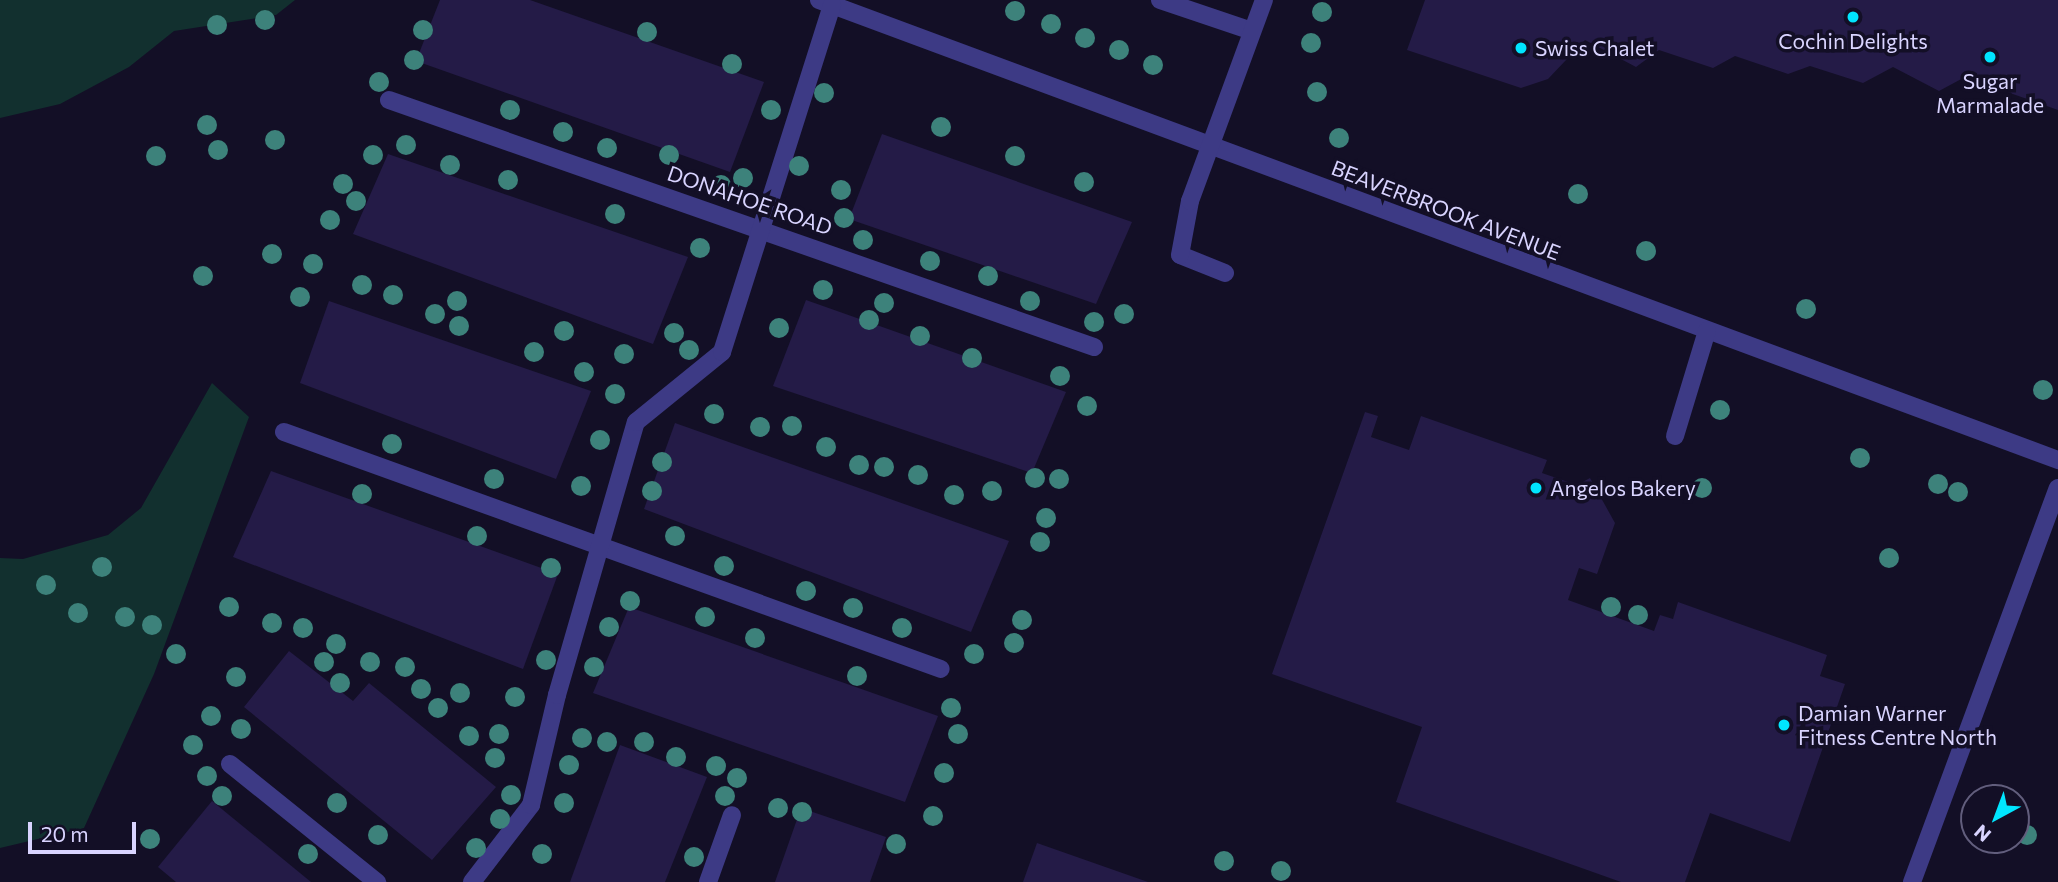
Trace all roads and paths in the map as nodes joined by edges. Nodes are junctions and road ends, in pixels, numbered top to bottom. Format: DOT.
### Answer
graph roads {
  1 [pos="1160,0"];
  2 [pos="1264,0"];
  3 [pos="826,2"];
  4 [pos="1252,31"];
  5 [pos="389,100"];
  6 [pos="1210,145"];
  7 [pos="761,228"];
  8 [pos="1225,273"];
  9 [pos="1707,331"];
  10 [pos="1094,347"];
  11 [pos="284,432"];
  12 [pos="1675,436"];
  13 [pos="2058,460"];
  14 [pos="2058,488"];
  15 [pos="600,546"];
  16 [pos="941,669"];
  17 [pos="230,764"];
  18 [pos="732,815"];
  19 [pos="377,882"];
  20 [pos="472,882"];
  21 [pos="708,882"];
  22 [pos="1912,882"];
  1 -- 4 [label="street"];
  2 -- 4 [label="street"];
  3 -- 6 [label="street, BEAVERBROOK AVENUE"];
  3 -- 7 [label="street"];
  4 -- 6 [label="street"];
  5 -- 7 [label="street, DONAHOE ROAD"];
  6 -- 8 [label="street"];
  6 -- 9 [label="street, BEAVERBROOK AVENUE"];
  7 -- 10 [label="street, DONAHOE ROAD"];
  7 -- 15 [label="street"];
  9 -- 12 [label="street"];
  9 -- 13 [label="street, BEAVERBROOK AVENUE"];
  11 -- 15 [label="street"];
  14 -- 22 [label="street"];
  15 -- 16 [label="street"];
  15 -- 20 [label="street"];
  17 -- 19 [label="street"];
  18 -- 21 [label="street"];
}
